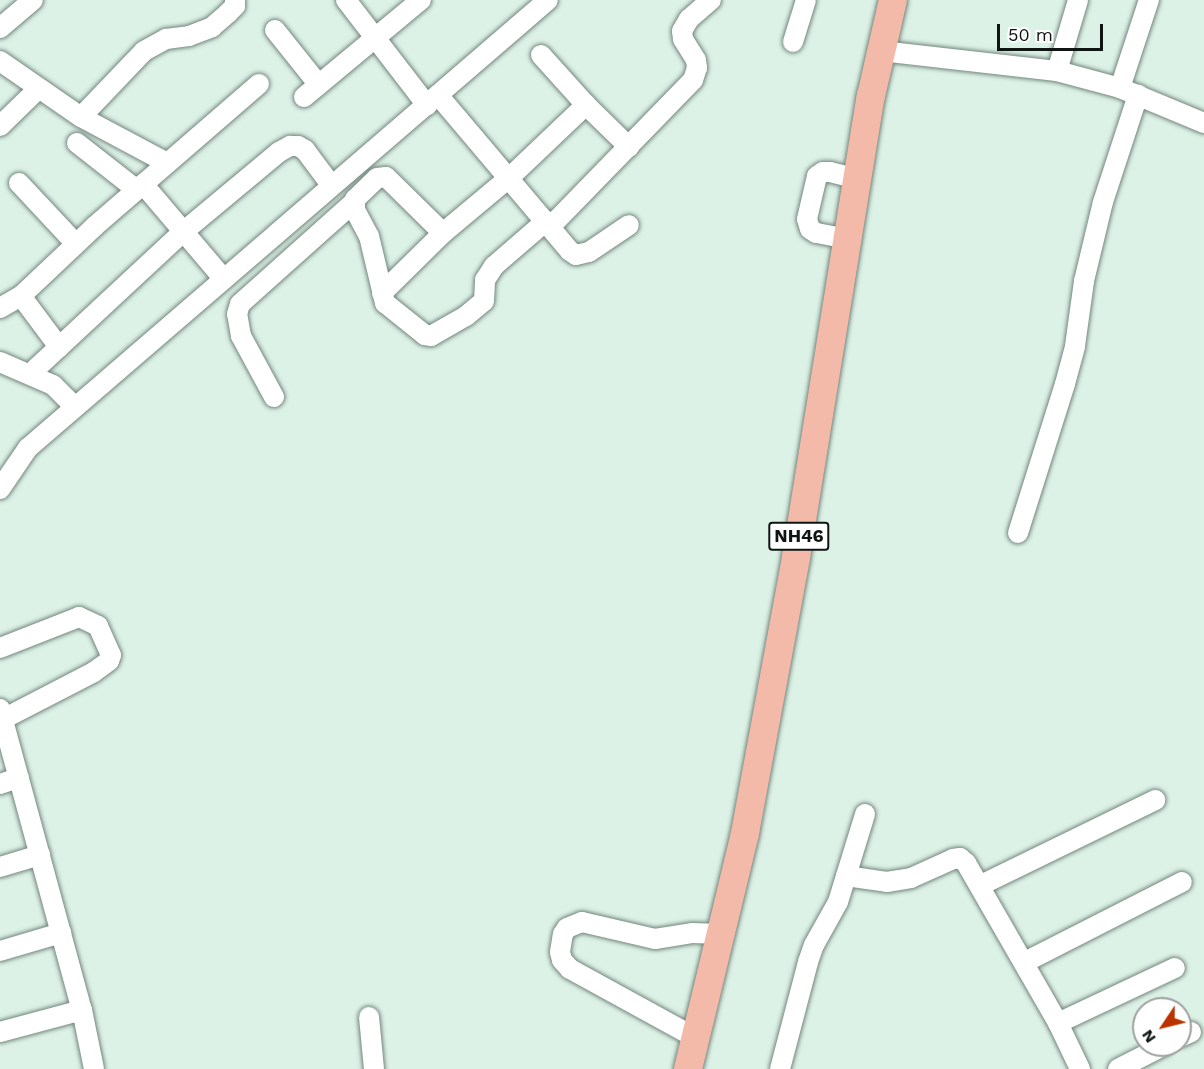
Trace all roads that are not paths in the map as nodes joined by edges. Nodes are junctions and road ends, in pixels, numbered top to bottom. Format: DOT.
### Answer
graph roads {
  1 [pos="33,0"];
  2 [pos="235,0"];
  3 [pos="346,0"];
  4 [pos="421,0"];
  5 [pos="548,0"];
  6 [pos="711,0"];
  7 [pos="806,0"];
  8 [pos="893,0"];
  9 [pos="1078,0"];
  10 [pos="1149,0"];
  11 [pos="0,28"];
  12 [pos="275,30"];
  13 [pos="374,40"];
  14 [pos="793,42"];
  15 [pos="881,51"];
  16 [pos="541,55"];
  17 [pos="0,61"];
  18 [pos="1057,71"];
  19 [pos="259,84"];
  20 [pos="39,88"];
  21 [pos="1129,92"];
  22 [pos="432,100"];
  23 [pos="586,105"];
  24 [pos="81,117"];
  25 [pos="1204,123"];
  26 [pos="0,126"];
  27 [pos="77,143"];
  28 [pos="629,147"];
  29 [pos="168,163"];
  30 [pos="510,177"];
  31 [pos="858,179"];
  32 [pos="337,181"];
  33 [pos="20,183"];
  34 [pos="140,187"];
  35 [pos="356,199"];
  36 [pos="548,224"];
  37 [pos="629,225"];
  38 [pos="183,232"];
  39 [pos="443,233"];
  40 [pos="848,239"];
  41 [pos="76,244"];
  42 [pos="223,279"];
  43 [pos="382,293"];
  44 [pos="21,296"];
  45 [pos="0,308"];
  46 [pos="59,347"];
  47 [pos="0,362"];
  48 [pos="30,374"];
  49 [pos="274,397"];
  50 [pos="75,407"];
  51 [pos="3,477"];
  52 [pos="1018,533"];
  53 [pos="0,648"];
  54 [pos="1,713"];
  55 [pos="19,778"];
  56 [pos="0,784"];
  57 [pos="1155,800"];
  58 [pos="865,814"];
  59 [pos="40,855"];
  60 [pos="0,867"];
  61 [pos="846,876"];
  62 [pos="1182,882"];
  63 [pos="981,885"];
  64 [pos="61,933"];
  65 [pos="721,934"];
  66 [pos="0,951"];
  67 [pos="1024,962"];
  68 [pos="1175,968"];
  69 [pos="82,1010"];
  70 [pos="369,1017"];
  71 [pos="1058,1023"];
  72 [pos="0,1032"];
  73 [pos="696,1038"];
  74 [pos="1142,1057"];
  75 [pos="94,1069"];
  76 [pos="374,1069"];
  77 [pos="688,1069"];
  78 [pos="780,1069"];
  79 [pos="1080,1069"];
  80 [pos="1118,1069"];
  1 -- 11 [label="street"];
  2 -- 24 [label="street"];
  3 -- 13 [label="street"];
  4 -- 13 [label="street"];
  5 -- 22 [label="street"];
  6 -- 28 [label="street"];
  7 -- 14 [label="street"];
  8 -- 15 [label="highway, NH46"];
  9 -- 18 [label="street"];
  10 -- 21 [label="street"];
  12 -- 13 [label="street"];
  13 -- 22 [label="street"];
  15 -- 18 [label="street"];
  15 -- 31 [label="highway, NH46"];
  16 -- 23 [label="street"];
  17 -- 20 [label="street"];
  18 -- 21 [label="street"];
  19 -- 29 [label="street"];
  20 -- 24 [label="street"];
  20 -- 26 [label="street"];
  21 -- 25 [label="street"];
  21 -- 52 [label="street"];
  22 -- 30 [label="street"];
  22 -- 32 [label="street"];
  23 -- 28 [label="street"];
  23 -- 30 [label="street"];
  24 -- 29 [label="street"];
  27 -- 34 [label="street"];
  28 -- 36 [label="street"];
  29 -- 34 [label="street"];
  30 -- 36 [label="street"];
  30 -- 39 [label="street"];
  31 -- 40 [label="highway, NH46"];
  31 -- 40 [label="street"];
  32 -- 35 [label="street"];
  32 -- 38 [label="street"];
  32 -- 42 [label="street"];
  33 -- 41 [label="street"];
  34 -- 38 [label="street"];
  34 -- 41 [label="street"];
  35 -- 39 [label="street"];
  35 -- 43 [label="street"];
  35 -- 49 [label="street"];
  36 -- 37 [label="street"];
  36 -- 43 [label="street"];
  38 -- 42 [label="street"];
  38 -- 46 [label="street"];
  39 -- 43 [label="street"];
  40 -- 65 [label="highway, NH46"];
  41 -- 44 [label="street"];
  42 -- 50 [label="street"];
  44 -- 45 [label="street"];
  44 -- 46 [label="street"];
  46 -- 48 [label="street"];
  47 -- 48 [label="street"];
  48 -- 50 [label="street"];
  50 -- 51 [label="street"];
  53 -- 54 [label="street"];
  54 -- 55 [label="street"];
  55 -- 56 [label="street"];
  55 -- 59 [label="street"];
  57 -- 63 [label="street"];
  58 -- 61 [label="street"];
  59 -- 60 [label="street"];
  59 -- 64 [label="street"];
  61 -- 63 [label="street"];
  61 -- 78 [label="street"];
  62 -- 67 [label="street"];
  63 -- 67 [label="street"];
  64 -- 66 [label="street"];
  64 -- 69 [label="street"];
  65 -- 73 [label="highway, NH46"];
  65 -- 73 [label="street"];
  67 -- 71 [label="street"];
  68 -- 71 [label="street"];
  69 -- 72 [label="street"];
  69 -- 75 [label="street"];
  70 -- 76 [label="street"];
  71 -- 79 [label="street"];
  73 -- 77 [label="highway, NH46"];
  74 -- 80 [label="street"];
}
